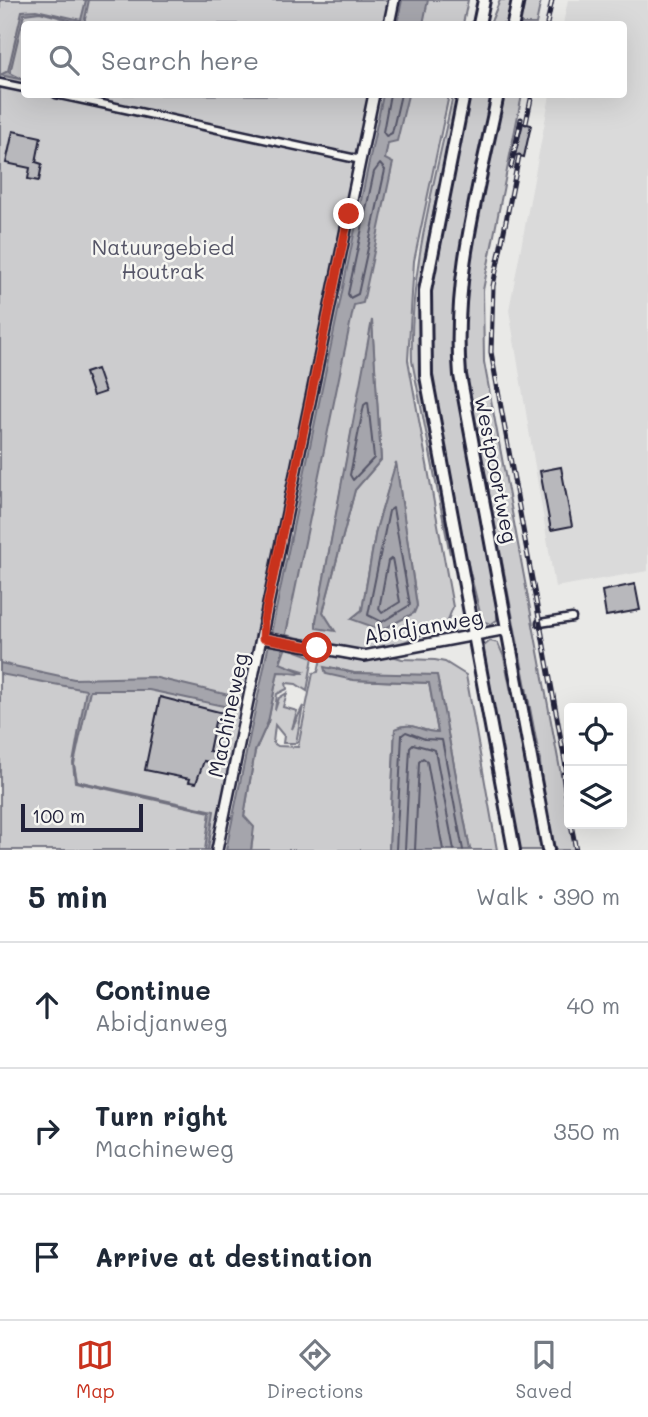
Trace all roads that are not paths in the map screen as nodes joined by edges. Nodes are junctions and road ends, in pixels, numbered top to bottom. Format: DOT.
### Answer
graph roads {
  1 [pos="394,0"];
  2 [pos="484,0"];
  3 [pos="518,0"];
  4 [pos="390,21"];
  5 [pos="480,21"];
  6 [pos="514,21"];
  7 [pos="0,83"];
  8 [pos="21,87"];
  9 [pos="74,98"];
  10 [pos="373,98"];
  11 [pos="463,98"];
  12 [pos="497,98"];
  13 [pos="361,160"];
  14 [pos="572,618"];
  15 [pos="540,623"];
  16 [pos="507,629"];
  17 [pos="475,635"];
  18 [pos="266,639"];
  19 [pos="217,850"];
  20 [pos="514,850"];
  21 [pos="548,850"];
  1 -- 4 [label="street"];
  2 -- 5 [label="main road"];
  3 -- 6 [label="main road"];
  7 -- 8 [label="street"];
  9 -- 13 [label="street"];
  10 -- 13 [label="street, Machineweg"];
  11 -- 17 [label="main road"];
  12 -- 16 [label="main road, Westpoortweg"];
  13 -- 18 [label="street, Machineweg"];
  14 -- 15 [label="street"];
  16 -- 17 [label="street, Abidjanweg"];
  16 -- 21 [label="main road, Westpoortweg"];
  17 -- 18 [label="street, Abidjanweg"];
  17 -- 20 [label="main road"];
  18 -- 19 [label="street, Machineweg"];
}
